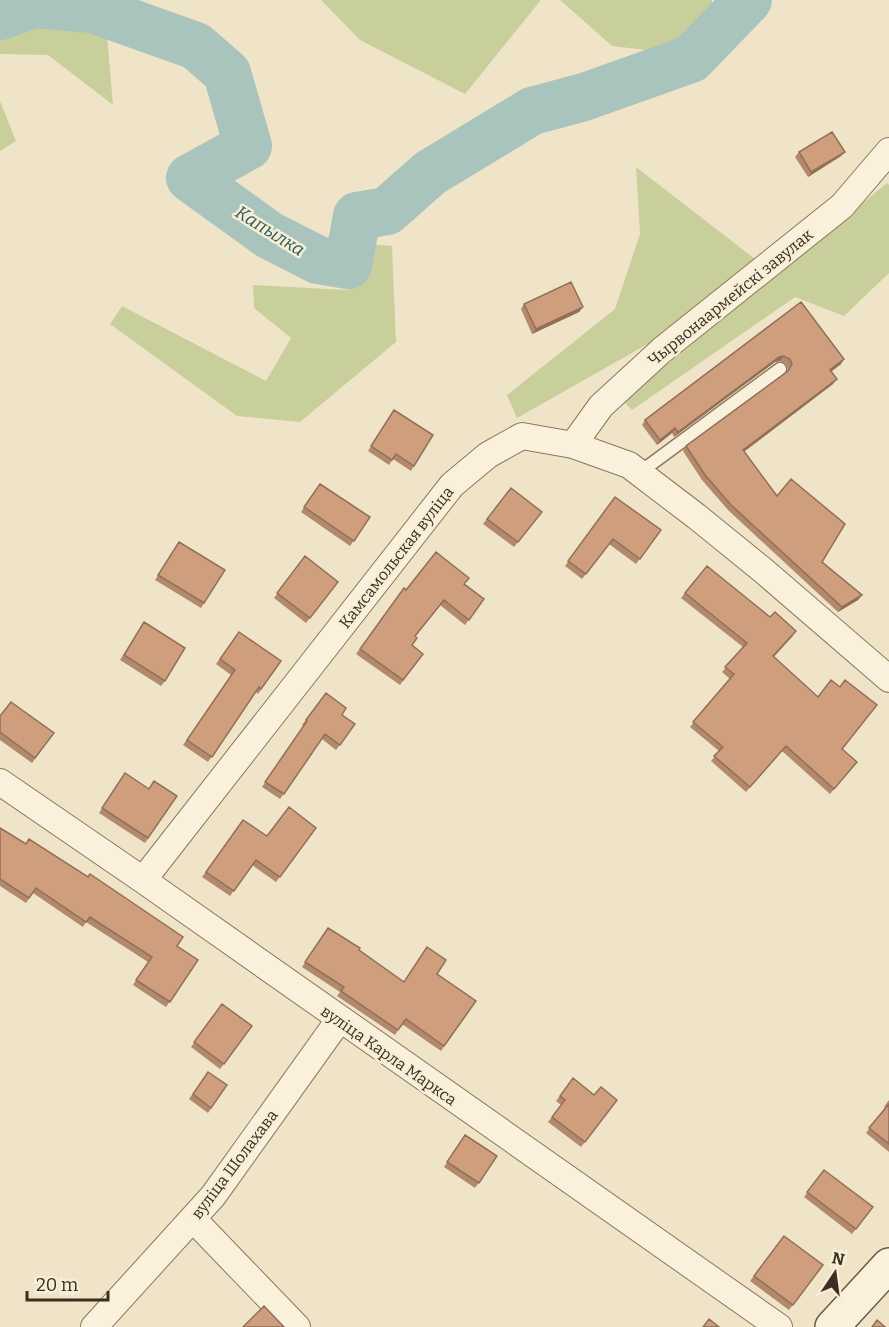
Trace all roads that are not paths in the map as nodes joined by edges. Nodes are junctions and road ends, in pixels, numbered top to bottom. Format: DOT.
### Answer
graph roads {
  1 [pos="889,151"];
  2 [pos="780,369"];
  3 [pos="573,445"];
  4 [pos="639,473"];
  5 [pos="889,680"];
  6 [pos="0,782"];
  7 [pos="143,880"];
  8 [pos="339,1020"];
  9 [pos="193,1219"];
  10 [pos="889,1264"];
  11 [pos="94,1327"];
  12 [pos="297,1327"];
  13 [pos="779,1327"];
  14 [pos="832,1327"];
  1 -- 3 [label="street, Чырвонаармейскі завулак"];
  2 -- 4 [label="lane"];
  3 -- 4 [label="street, Камсамольская вуліца"];
  3 -- 7 [label="street, Камсамольская вуліца"];
  4 -- 5 [label="street, Камсамольская вуліца"];
  6 -- 7 [label="street, вуліца Карла Маркса"];
  7 -- 8 [label="street, вуліца Карла Маркса"];
  8 -- 9 [label="street, вуліца Шолахава"];
  8 -- 13 [label="street, вуліца Карла Маркса"];
  9 -- 11 [label="street, вуліца Шолахава"];
  9 -- 12 [label="street"];
  10 -- 14 [label="street"];
}
